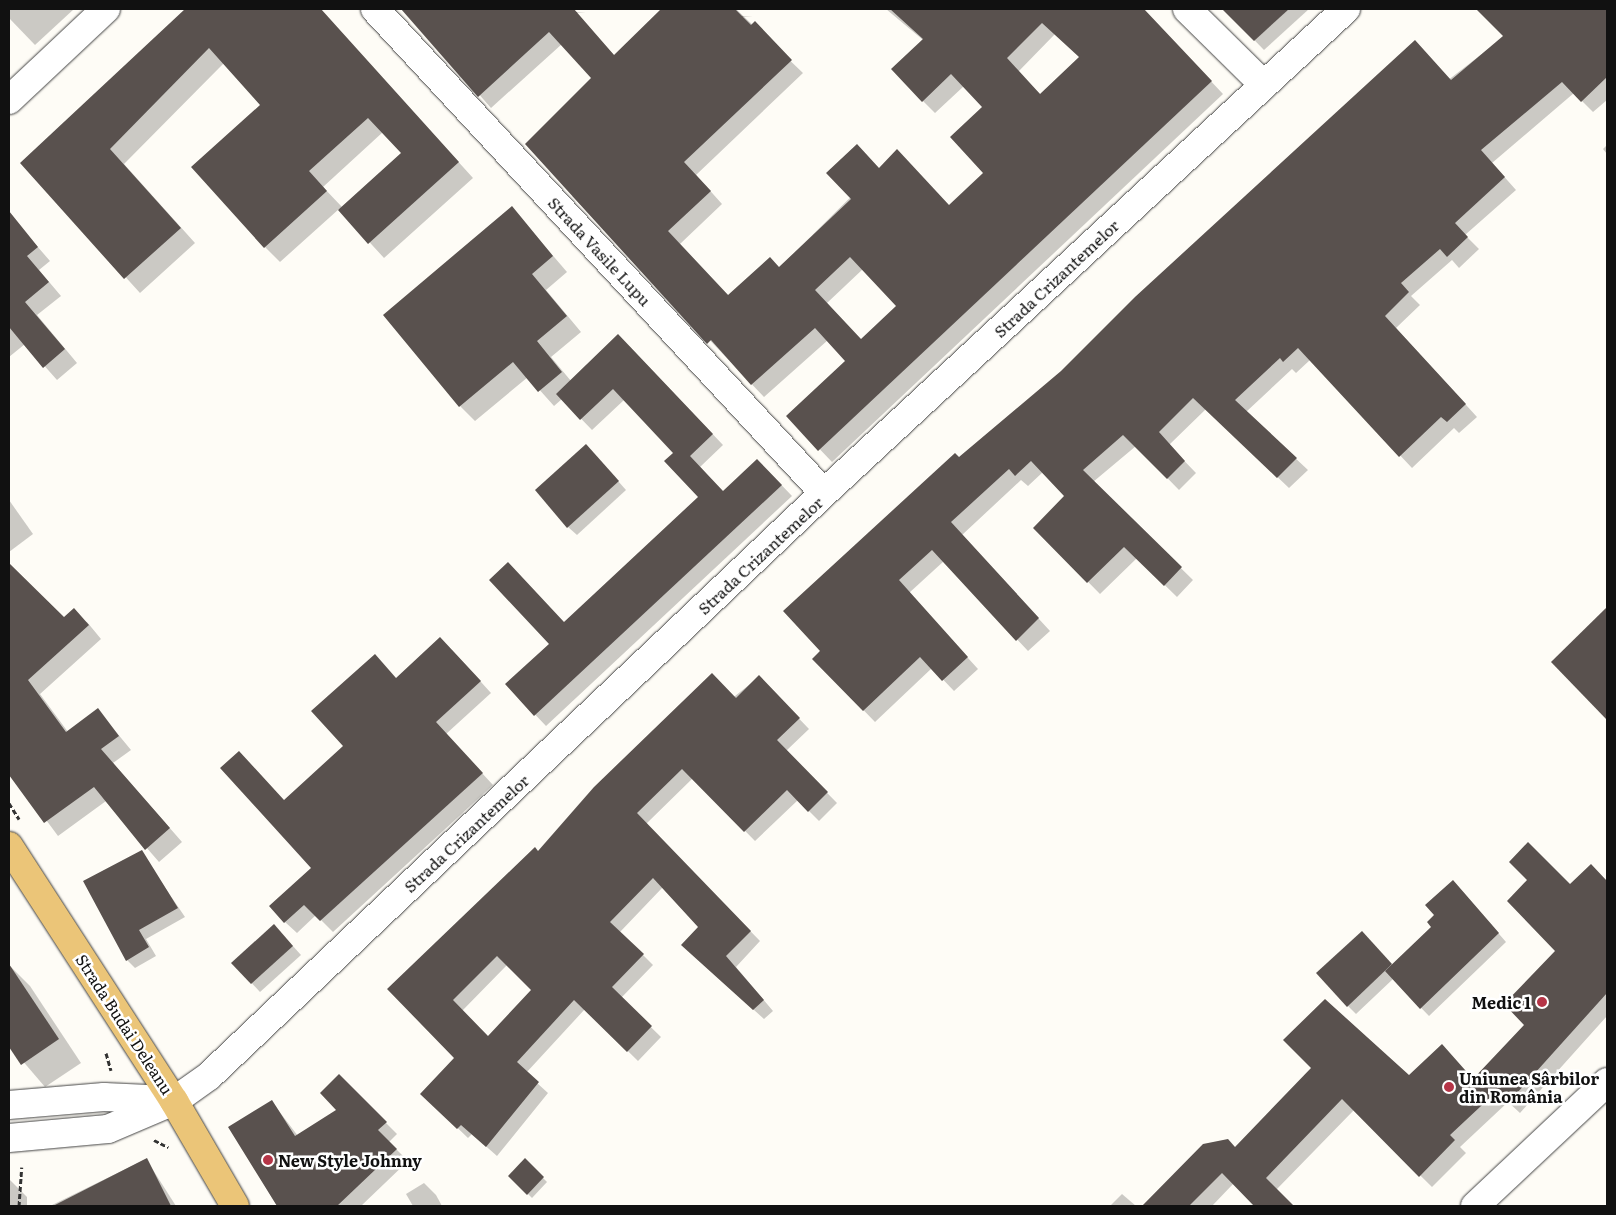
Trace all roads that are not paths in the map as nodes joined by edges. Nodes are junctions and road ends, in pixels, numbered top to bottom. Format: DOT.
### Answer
graph roads {
  1 [pos="106,9"];
  2 [pos="375,9"];
  3 [pos="1186,9"];
  4 [pos="1346,9"];
  5 [pos="1264,85"];
  6 [pos="9,100"];
  7 [pos="824,493"];
  8 [pos="9,846"];
  9 [pos="1607,1082"];
  10 [pos="174,1100"];
  11 [pos="9,1105"];
  12 [pos="11,1136"];
  13 [pos="235,1206"];
  14 [pos="1475,1206"];
  1 -- 6 [label="street"];
  2 -- 7 [label="street, Strada Vasile Lupu"];
  3 -- 5 [label="street"];
  4 -- 5 [label="street, Strada Crizantemelor"];
  5 -- 7 [label="street, Strada Crizantemelor"];
  7 -- 10 [label="street, Strada Crizantemelor"];
  8 -- 10 [label="main road, Strada Budai Deleanu"];
  9 -- 14 [label="street"];
  10 -- 11 [label="street"];
  10 -- 12 [label="street, Strada Crizantemelor"];
  10 -- 13 [label="main road, Strada Budai Deleanu"];
}
